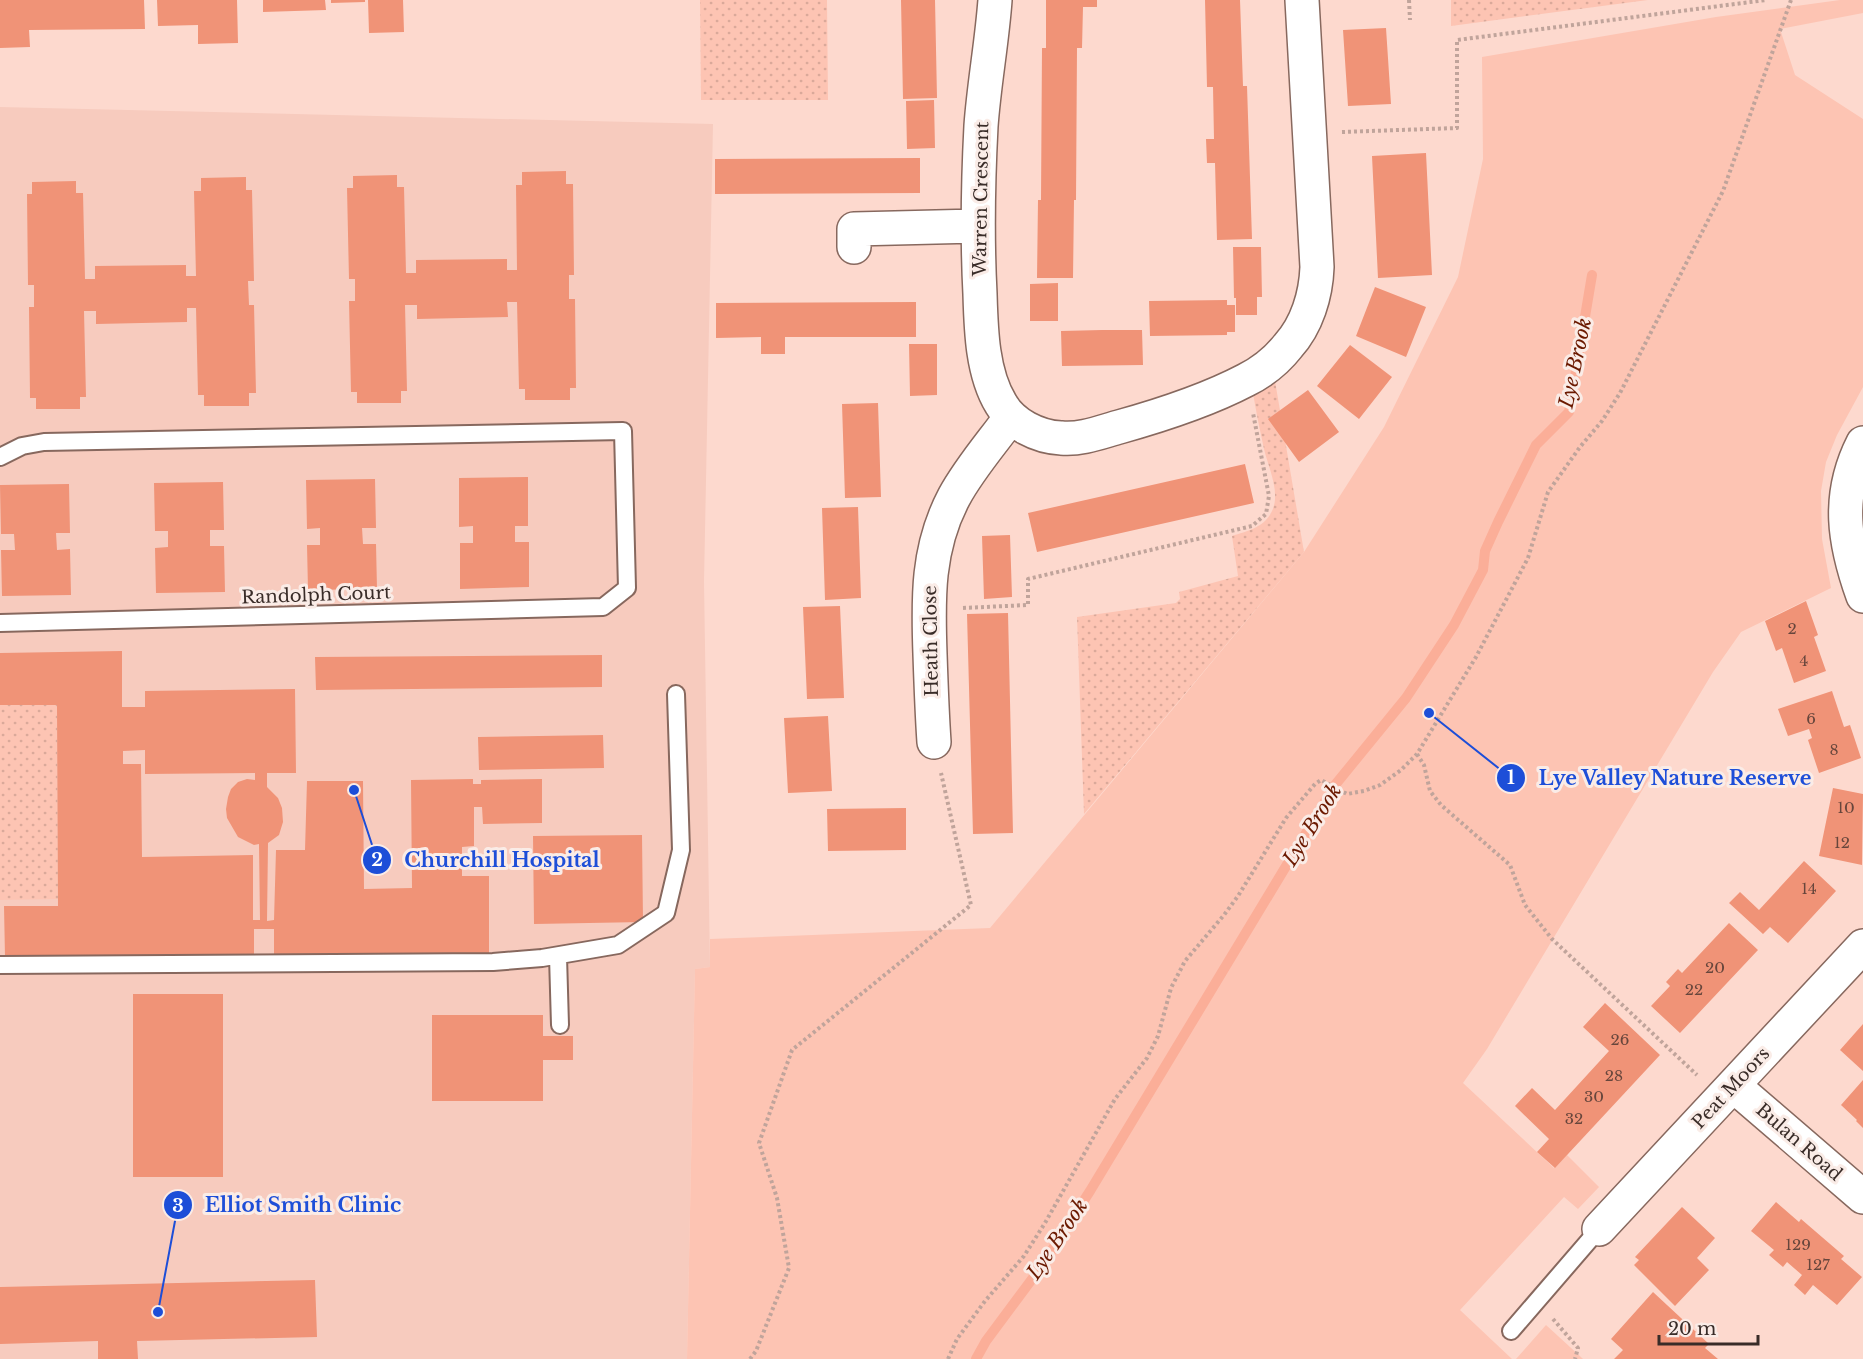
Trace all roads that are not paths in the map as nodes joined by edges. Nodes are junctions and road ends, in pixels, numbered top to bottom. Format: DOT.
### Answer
graph roads {
  1 [pos="995,0"];
  2 [pos="1302,0"];
  3 [pos="977,226"];
  4 [pos="854,247"];
  5 [pos="1010,418"];
  6 [pos="1863,443"];
  7 [pos="0,457"];
  8 [pos="1863,596"];
  9 [pos="0,623"];
  10 [pos="676,694"];
  11 [pos="934,742"];
  12 [pos="1863,946"];
  13 [pos="558,956"];
  14 [pos="0,966"];
  15 [pos="560,1025"];
  16 [pos="1728,1092"];
  17 [pos="1863,1197"];
  18 [pos="1599,1229"];
  19 [pos="1511,1331"];
  1 -- 3 [label="street, Warren Crescent"];
  2 -- 5 [label="street"];
  3 -- 4 [label="street"];
  3 -- 5 [label="street, Warren Crescent"];
  5 -- 11 [label="street, Heath Close"];
  6 -- 8 [label="street"];
  7 -- 9 [label="lane, Randolph Court"];
  10 -- 13 [label="lane"];
  12 -- 16 [label="street, Peat Moors"];
  13 -- 14 [label="lane"];
  13 -- 15 [label="lane"];
  16 -- 17 [label="street, Bulan Road"];
  16 -- 18 [label="street, Peat Moors"];
  18 -- 19 [label="lane"];
}
